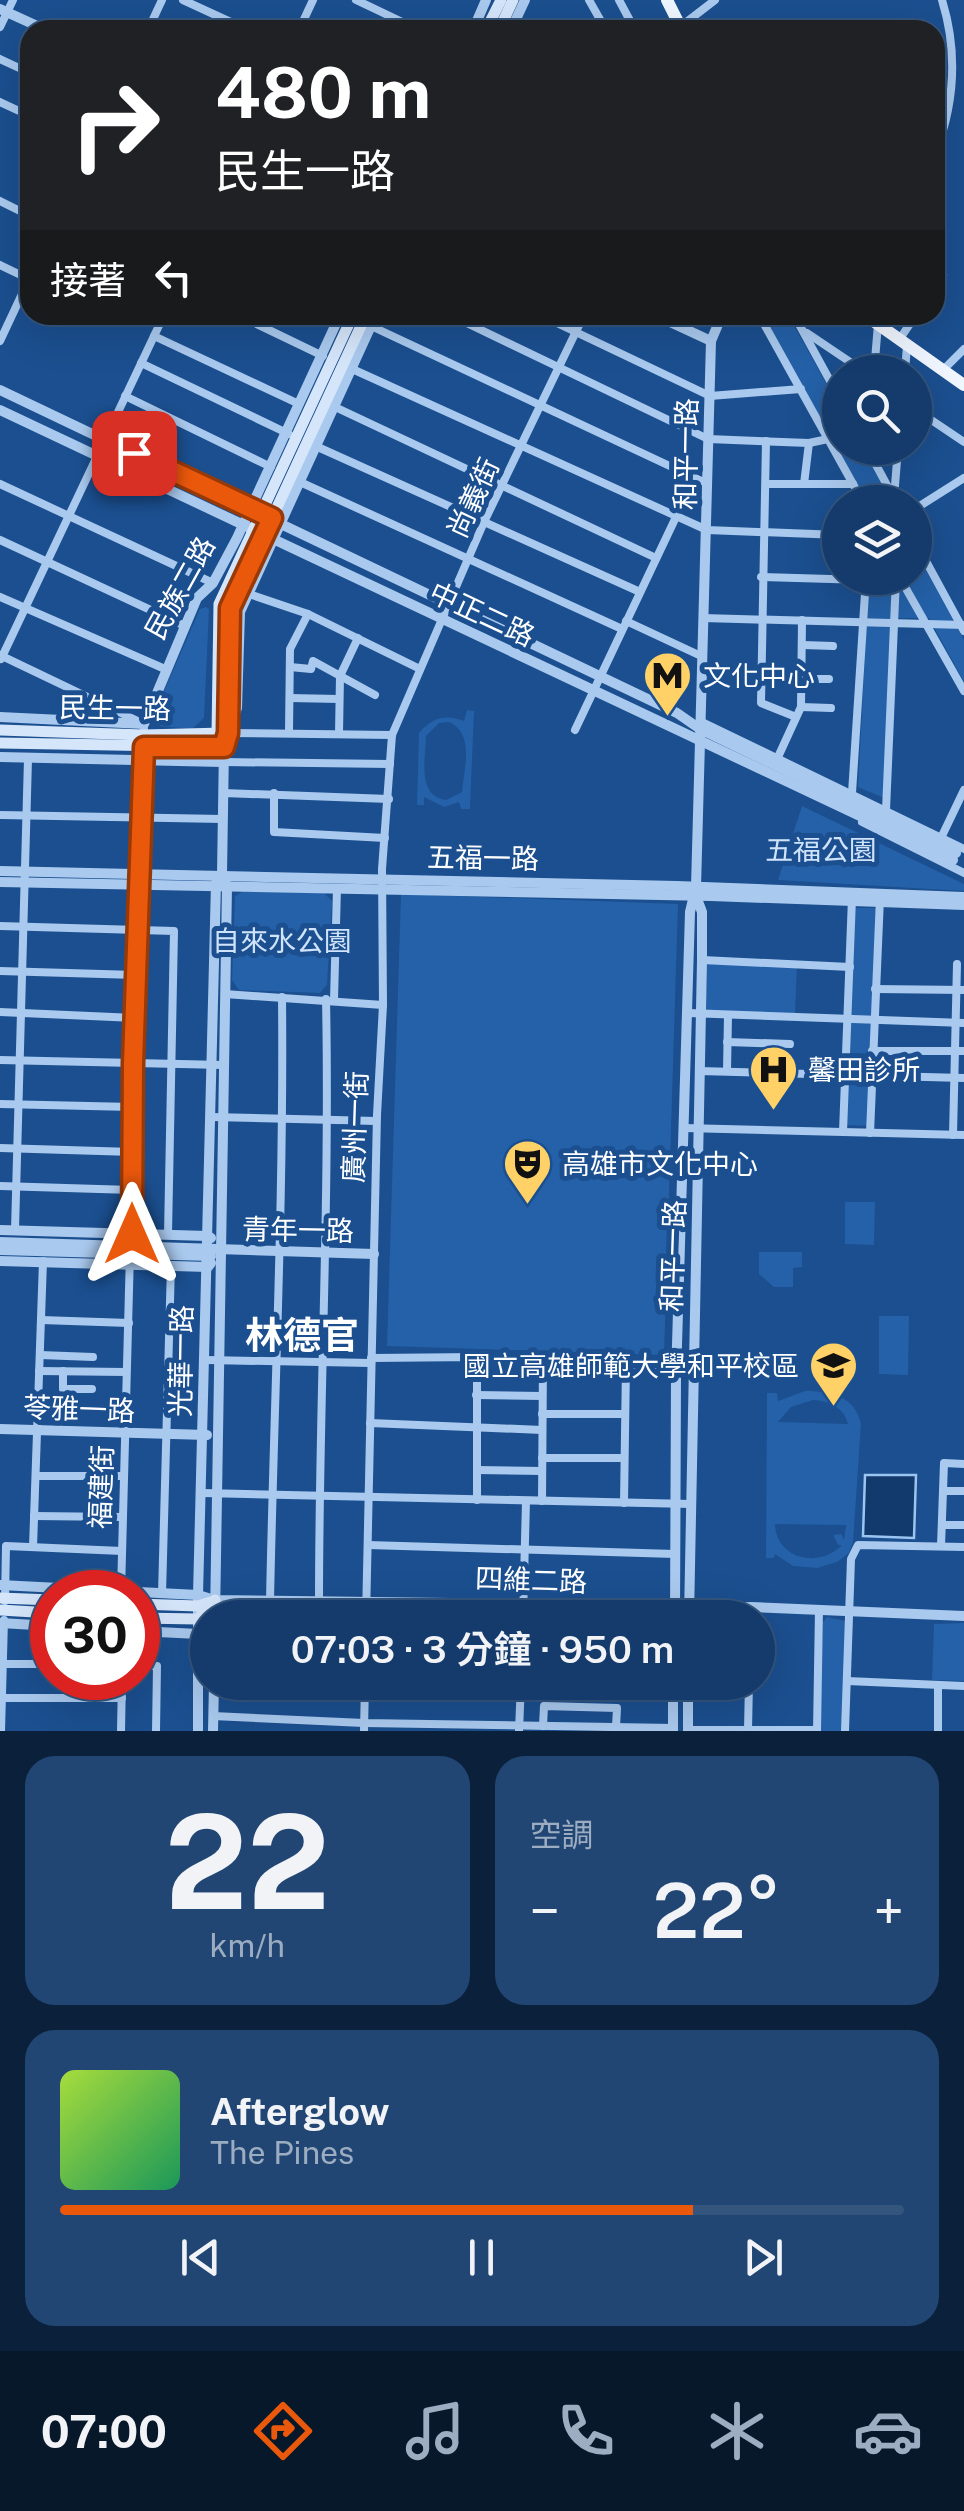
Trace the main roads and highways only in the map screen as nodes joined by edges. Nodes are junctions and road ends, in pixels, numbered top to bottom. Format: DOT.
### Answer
graph roads {
  1 [pos="349,325"];
  2 [pos="366,325"];
  3 [pos="879,325"];
  4 [pos="337,362"];
  5 [pos="964,385"];
  6 [pos="0,730"];
  7 [pos="223,733"];
  8 [pos="144,735"];
  9 [pos="0,743"];
  10 [pos="30,1602"];
  11 [pos="2,1604"];
  12 [pos="160,1605"];
  13 [pos="190,1606"];
  14 [pos="190,1608"];
  15 [pos="30,1609"];
  16 [pos="160,1614"];
  1 -- 4 [label="main road, 民族二路"];
  2 -- 4 [label="main road, 民族二路"];
  3 -- 5 [label="main road"];
  4 -- 7 [label="main road, 民族二路"];
  6 -- 8 [label="main road, 民生一路"];
  7 -- 8 [label="main road, 民生一路"];
  7 -- 8 [label="main road, 民生一路"];
  8 -- 9 [label="main road, 民生一路"];
  10 -- 11 [label="main road"];
  11 -- 15 [label="main road"];
  12 -- 13 [label="main road, 四維二路"];
  14 -- 16 [label="main road, 四維二路"];
}
